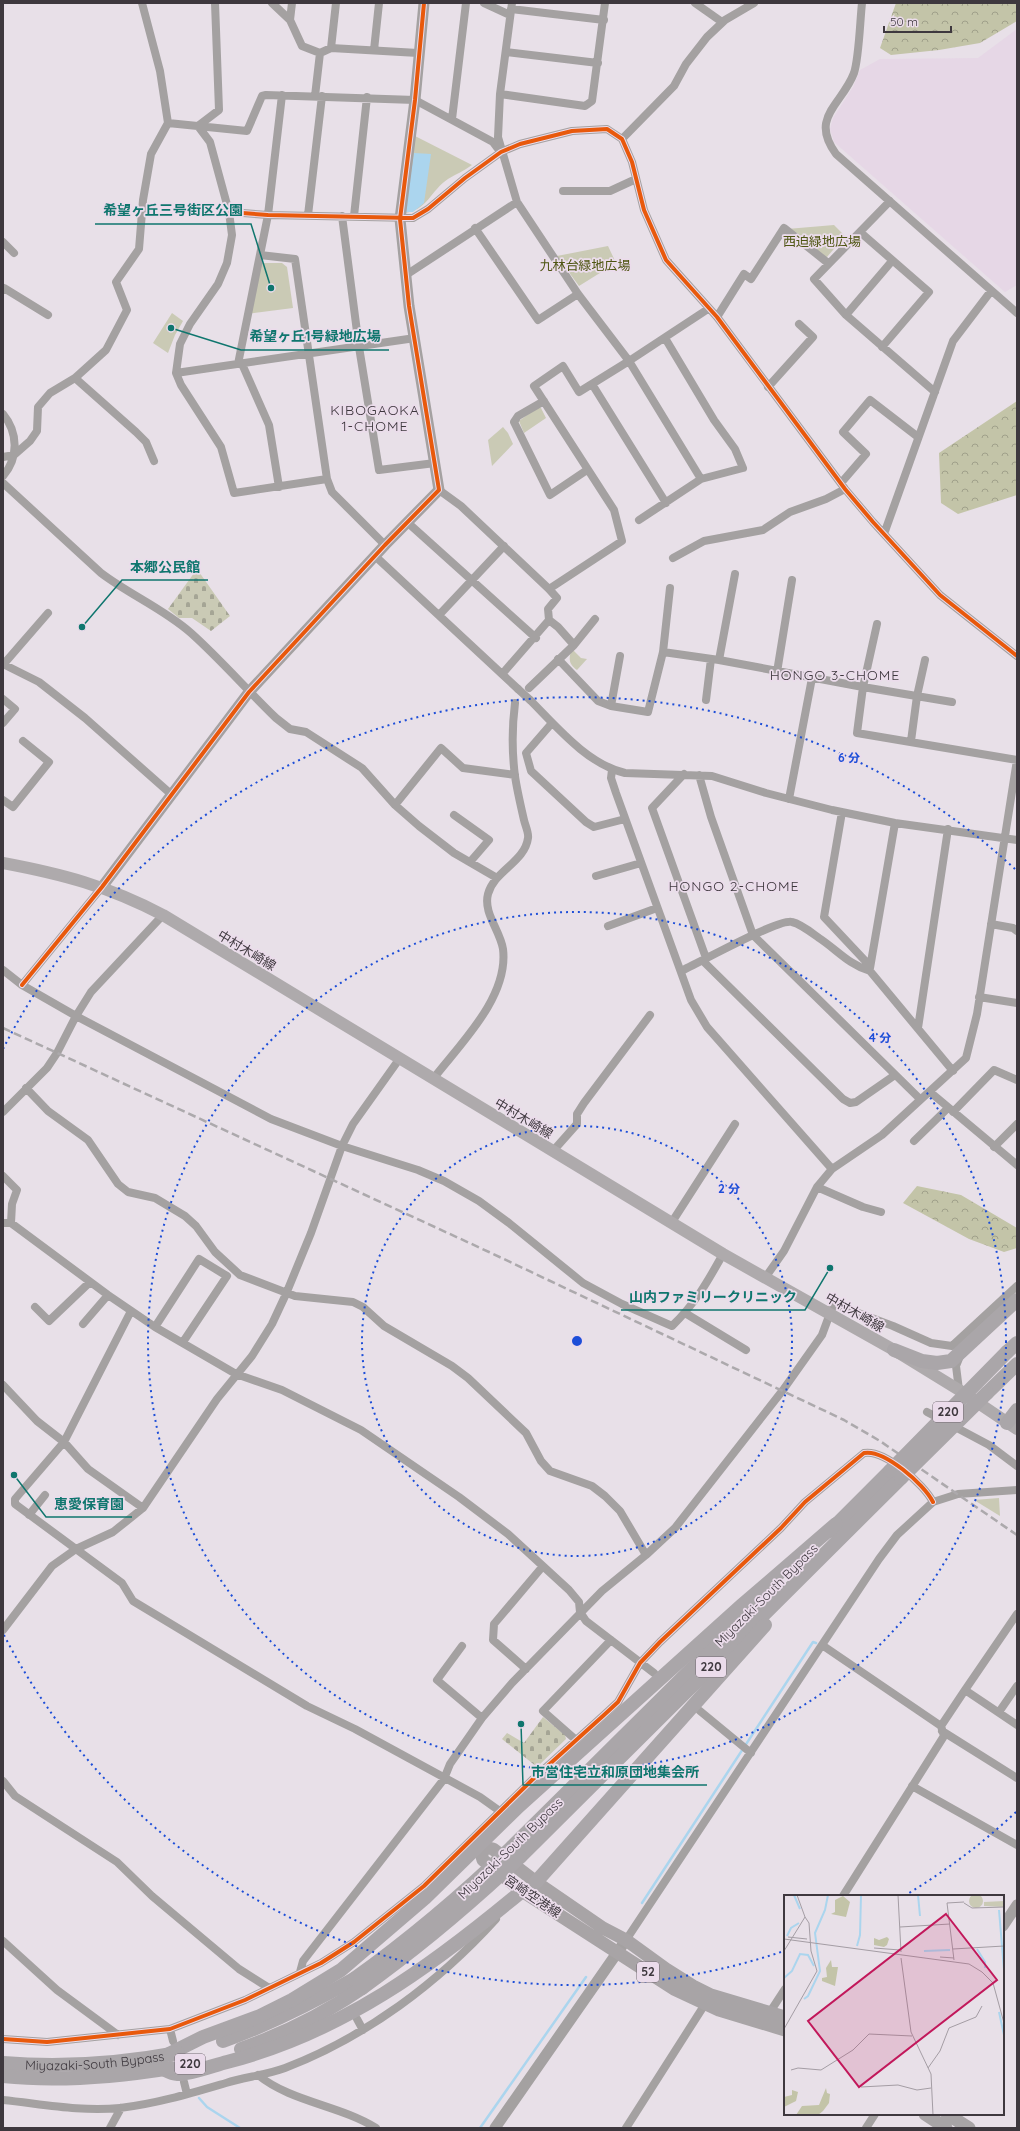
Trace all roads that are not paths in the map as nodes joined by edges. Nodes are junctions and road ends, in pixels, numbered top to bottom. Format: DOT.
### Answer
graph roads {
  1 [pos="142,3"];
  2 [pos="214,3"];
  3 [pos="272,3"];
  4 [pos="292,3"];
  5 [pos="336,3"];
  6 [pos="379,3"];
  7 [pos="424,3"];
  8 [pos="466,3"];
  9 [pos="484,3"];
  10 [pos="605,3"];
  11 [pos="695,3"];
  12 [pos="754,3"];
  13 [pos="862,3"];
  14 [pos="511,9"];
  15 [pos="290,20"];
  16 [pos="604,20"];
  17 [pos="722,22"];
  18 [pos="331,48"];
  19 [pos="374,50"];
  20 [pos="320,52"];
  21 [pos="506,52"];
  22 [pos="418,53"];
  23 [pos="598,63"];
  24 [pos="500,94"];
  25 [pos="282,95"];
  26 [pos="318,96"];
  27 [pos="367,97"];
  28 [pos="415,100"];
  29 [pos="452,119"];
  30 [pos="168,123"];
  31 [pos="198,126"];
  32 [pos="622,139"];
  33 [pos="501,152"];
  34 [pos="636,179"];
  35 [pos="563,191"];
  36 [pos="517,202"];
  37 [pos="890,202"];
  38 [pos="230,212"];
  39 [pos="268,215"];
  40 [pos="308,215"];
  41 [pos="342,216"];
  42 [pos="354,216"];
  43 [pos="400,219"];
  44 [pos="474,228"];
  45 [pos="860,232"];
  46 [pos="3,242"];
  47 [pos="14,253"];
  48 [pos="260,255"];
  49 [pos="892,260"];
  50 [pos="828,263"];
  51 [pos="406,275"];
  52 [pos="3,290"];
  53 [pos="991,291"];
  54 [pos="578,294"];
  55 [pos="708,308"];
  56 [pos="1017,313"];
  57 [pos="846,314"];
  58 [pos="48,315"];
  59 [pos="717,317"];
  60 [pos="799,324"];
  61 [pos="415,338"];
  62 [pos="664,338"];
  63 [pos="359,346"];
  64 [pos="882,347"];
  65 [pos="309,353"];
  66 [pos="629,361"];
  67 [pos="240,364"];
  68 [pos="176,373"];
  69 [pos="75,378"];
  70 [pos="592,384"];
  71 [pos="768,388"];
  72 [pos="935,392"];
  73 [pos="544,401"];
  74 [pos="3,414"];
  75 [pos="918,438"];
  76 [pos="14,455"];
  77 [pos="3,457"];
  78 [pos="154,461"];
  79 [pos="434,463"];
  80 [pos="587,470"];
  81 [pos="3,476"];
  82 [pos="327,478"];
  83 [pos="701,479"];
  84 [pos="3,483"];
  85 [pos="843,486"];
  86 [pos="279,487"];
  87 [pos="438,490"];
  88 [pos="666,503"];
  89 [pos="639,520"];
  90 [pos="407,522"];
  91 [pos="884,534"];
  92 [pos="385,545"];
  93 [pos="504,546"];
  94 [pos="375,556"];
  95 [pos="673,558"];
  96 [pos="735,574"];
  97 [pos="472,580"];
  98 [pos="792,580"];
  99 [pos="670,588"];
  100 [pos="549,589"];
  101 [pos="48,613"];
  102 [pos="440,614"];
  103 [pos="595,619"];
  104 [pos="549,620"];
  105 [pos="877,624"];
  106 [pos="536,638"];
  107 [pos="574,645"];
  108 [pos="663,652"];
  109 [pos="620,656"];
  110 [pos="1017,656"];
  111 [pos="558,659"];
  112 [pos="715,659"];
  113 [pos="925,660"];
  114 [pos="3,665"];
  115 [pos="777,672"];
  116 [pos="503,673"];
  117 [pos="812,678"];
  118 [pos="529,688"];
  119 [pos="864,688"];
  120 [pos="249,692"];
  121 [pos="917,696"];
  122 [pos="3,699"];
  123 [pos="706,700"];
  124 [pos="952,702"];
  125 [pos="515,703"];
  126 [pos="611,706"];
  127 [pos="3,723"];
  128 [pos="552,723"];
  129 [pos="23,741"];
  130 [pos="911,742"];
  131 [pos="1017,760"];
  132 [pos="612,770"];
  133 [pos="684,774"];
  134 [pos="515,775"];
  135 [pos="699,775"];
  136 [pos="172,795"];
  137 [pos="789,799"];
  138 [pos="3,800"];
  139 [pos="395,805"];
  140 [pos="842,812"];
  141 [pos="454,815"];
  142 [pos="625,819"];
  143 [pos="895,822"];
  144 [pos="948,829"];
  145 [pos="1004,839"];
  146 [pos="1017,840"];
  147 [pos="470,862"];
  148 [pos="3,863"];
  149 [pos="641,863"];
  150 [pos="596,876"];
  151 [pos="497,878"];
  152 [pos="102,887"];
  153 [pos="657,908"];
  154 [pos="162,915"];
  155 [pos="991,924"];
  156 [pos="608,926"];
  157 [pos="1017,931"];
  158 [pos="753,935"];
  159 [pos="705,959"];
  160 [pos="870,968"];
  161 [pos="3,970"];
  162 [pos="681,971"];
  163 [pos="22,985"];
  164 [pos="979,998"];
  165 [pos="1017,1004"];
  166 [pos="650,1015"];
  167 [pos="76,1016"];
  168 [pos="918,1028"];
  169 [pos="400,1058"];
  170 [pos="953,1071"];
  171 [pos="895,1075"];
  172 [pos="433,1079"];
  173 [pos="1017,1080"];
  174 [pos="26,1088"];
  175 [pos="930,1092"];
  176 [pos="920,1100"];
  177 [pos="951,1110"];
  178 [pos="3,1112"];
  179 [pos="735,1124"];
  180 [pos="1017,1124"];
  181 [pos="914,1141"];
  182 [pos="342,1146"];
  183 [pos="994,1147"];
  184 [pos="553,1151"];
  185 [pos="1017,1165"];
  186 [pos="832,1169"];
  187 [pos="3,1176"];
  188 [pos="817,1187"];
  189 [pos="881,1212"];
  190 [pos="672,1222"];
  191 [pos="7,1223"];
  192 [pos="722,1254"];
  193 [pos="232,1268"];
  194 [pos="227,1276"];
  195 [pos="765,1278"];
  196 [pos="90,1282"];
  197 [pos="1017,1286"];
  198 [pos="286,1294"];
  199 [pos="108,1296"];
  200 [pos="1017,1300"];
  201 [pos="35,1307"];
  202 [pos="131,1311"];
  203 [pos="685,1313"];
  204 [pos="830,1315"];
  205 [pos="83,1324"];
  206 [pos="155,1327"];
  207 [pos="183,1342"];
  208 [pos="1012,1347"];
  209 [pos="746,1350"];
  210 [pos="894,1350"];
  211 [pos="962,1352"];
  212 [pos="1017,1364"];
  213 [pos="236,1374"];
  214 [pos="3,1385"];
  215 [pos="959,1390"];
  216 [pos="1017,1410"];
  217 [pos="927,1412"];
  218 [pos="1012,1426"];
  219 [pos="64,1442"];
  220 [pos="1017,1466"];
  221 [pos="895,1475"];
  222 [pos="1017,1490"];
  223 [pos="45,1495"];
  224 [pos="933,1502"];
  225 [pos="143,1508"];
  226 [pos="29,1515"];
  227 [pos="836,1524"];
  228 [pos="76,1549"];
  229 [pos="646,1555"];
  230 [pos="543,1566"];
  231 [pos="813,1566"];
  232 [pos="580,1612"];
  233 [pos="1017,1614"];
  234 [pos="3,1630"];
  235 [pos="610,1640"];
  236 [pos="822,1645"];
  237 [pos="462,1646"];
  238 [pos="640,1663"];
  239 [pos="526,1669"];
  240 [pos="654,1673"];
  241 [pos="1017,1686"];
  242 [pos="965,1690"];
  243 [pos="700,1711"];
  244 [pos="999,1712"];
  245 [pos="482,1718"];
  246 [pos="1017,1725"];
  247 [pos="942,1728"];
  248 [pos="576,1740"];
  249 [pos="751,1753"];
  250 [pos="1017,1778"];
  251 [pos="444,1779"];
  252 [pos="3,1781"];
  253 [pos="912,1786"];
  254 [pos="501,1812"];
  255 [pos="1017,1845"];
  256 [pos="479,1846"];
  257 [pos="516,1852"];
  258 [pos="536,1882"];
  259 [pos="522,1891"];
  260 [pos="554,1894"];
  261 [pos="844,1895"];
  262 [pos="545,1905"];
  263 [pos="1017,1905"];
  264 [pos="1004,1924"];
  265 [pos="3,1940"];
  266 [pos="626,1940"];
  267 [pos="617,1952"];
  268 [pos="321,1964"];
  269 [pos="300,1972"];
  270 [pos="327,1972"];
  271 [pos="358,1983"];
  272 [pos="269,1988"];
  273 [pos="784,1991"];
  274 [pos="708,2000"];
  275 [pos="770,2012"];
  276 [pos="784,2017"];
  277 [pos="357,2019"];
  278 [pos="170,2030"];
  279 [pos="363,2030"];
  280 [pos="784,2030"];
  281 [pos="118,2035"];
  282 [pos="3,2039"];
  283 [pos="173,2041"];
  284 [pos="169,2054"];
  285 [pos="3,2063"];
  286 [pos="163,2069"];
  287 [pos="258,2075"];
  288 [pos="3,2076"];
  289 [pos="184,2082"];
  290 [pos="187,2094"];
  291 [pos="3,2100"];
  292 [pos="121,2108"];
  293 [pos="874,2115"];
  294 [pos="926,2115"];
  295 [pos="950,2115"];
  296 [pos="110,2128"];
  297 [pos="376,2128"];
  298 [pos="495,2128"];
  299 [pos="626,2128"];
  300 [pos="866,2128"];
  301 [pos="946,2128"];
  302 [pos="969,2128"];
  1 -- 30 [label="street"];
  2 -- 31 [label="street"];
  3 -- 15 [label="street"];
  4 -- 15 [label="street"];
  5 -- 18 [label="street"];
  6 -- 19 [label="street"];
  7 -- 22 [label="street"];
  8 -- 29 [label="street"];
  9 -- 14 [label="street"];
  10 -- 16 [label="street"];
  11 -- 17 [label="street"];
  12 -- 17 [label="street"];
  13 -- 37 [label="street"];
  14 -- 16 [label="street"];
  14 -- 21 [label="street"];
  15 -- 20 [label="street"];
  16 -- 23 [label="street"];
  17 -- 32 [label="street"];
  18 -- 19 [label="street"];
  18 -- 20 [label="street"];
  19 -- 22 [label="street"];
  20 -- 26 [label="street"];
  21 -- 23 [label="street"];
  21 -- 24 [label="street"];
  22 -- 28 [label="street"];
  23 -- 24 [label="street"];
  24 -- 33 [label="street"];
  25 -- 26 [label="street"];
  25 -- 31 [label="street"];
  25 -- 39 [label="street"];
  26 -- 27 [label="street"];
  26 -- 40 [label="street"];
  27 -- 28 [label="street"];
  27 -- 42 [label="street"];
  28 -- 29 [label="street"];
  28 -- 43 [label="street"];
  29 -- 33 [label="street"];
  30 -- 31 [label="street"];
  30 -- 69 [label="street"];
  31 -- 38 [label="street"];
  32 -- 33 [label="street"];
  32 -- 34 [label="street"];
  33 -- 36 [label="street"];
  33 -- 43 [label="street"];
  34 -- 35 [label="street"];
  34 -- 55 [label="street"];
  36 -- 44 [label="street"];
  36 -- 54 [label="street"];
  37 -- 45 [label="street"];
  37 -- 53 [label="street"];
  38 -- 39 [label="street"];
  38 -- 68 [label="street"];
  39 -- 40 [label="street"];
  39 -- 48 [label="street"];
  40 -- 41 [label="street"];
  41 -- 42 [label="street"];
  41 -- 63 [label="street"];
  42 -- 43 [label="street"];
  43 -- 51 [label="street"];
  44 -- 51 [label="street"];
  44 -- 54 [label="street"];
  45 -- 49 [label="street"];
  45 -- 50 [label="street"];
  46 -- 47 [label="street"];
  48 -- 65 [label="street"];
  48 -- 67 [label="street"];
  49 -- 57 [label="street"];
  49 -- 64 [label="street"];
  50 -- 57 [label="street"];
  50 -- 59 [label="street"];
  51 -- 61 [label="street"];
  52 -- 58 [label="street"];
  53 -- 56 [label="street"];
  53 -- 72 [label="street"];
  54 -- 66 [label="street"];
  55 -- 59 [label="street"];
  55 -- 62 [label="street"];
  57 -- 64 [label="street"];
  59 -- 71 [label="street"];
  60 -- 71 [label="street"];
  61 -- 63 [label="street"];
  61 -- 79 [label="street"];
  62 -- 66 [label="street"];
  62 -- 83 [label="street"];
  63 -- 65 [label="street"];
  63 -- 79 [label="street"];
  64 -- 72 [label="street"];
  65 -- 67 [label="street"];
  65 -- 82 [label="street"];
  66 -- 70 [label="street"];
  66 -- 83 [label="street"];
  67 -- 68 [label="street"];
  67 -- 86 [label="street"];
  68 -- 86 [label="street"];
  69 -- 76 [label="street"];
  69 -- 78 [label="street"];
  70 -- 73 [label="street"];
  70 -- 88 [label="street"];
  71 -- 85 [label="street"];
  72 -- 75 [label="street"];
  73 -- 80 [label="street"];
  73 -- 80 [label="street"];
  74 -- 76 [label="street"];
  75 -- 85 [label="street"];
  75 -- 91 [label="street"];
  76 -- 77 [label="street"];
  76 -- 81 [label="street"];
  79 -- 87 [label="street"];
  80 -- 100 [label="street"];
  82 -- 86 [label="street"];
  82 -- 92 [label="street"];
  83 -- 88 [label="street"];
  84 -- 120 [label="street"];
  85 -- 91 [label="street"];
  85 -- 95 [label="street"];
  87 -- 90 [label="street"];
  87 -- 93 [label="street"];
  88 -- 89 [label="street"];
  90 -- 92 [label="street"];
  90 -- 97 [label="street"];
  91 -- 110 [label="street"];
  92 -- 94 [label="street"];
  93 -- 97 [label="street"];
  93 -- 100 [label="street"];
  94 -- 102 [label="street"];
  94 -- 120 [label="street"];
  96 -- 112 [label="street"];
  97 -- 102 [label="street"];
  97 -- 106 [label="street"];
  98 -- 115 [label="street"];
  99 -- 108 [label="street"];
  100 -- 104 [label="street"];
  101 -- 114 [label="street"];
  102 -- 116 [label="street"];
  103 -- 107 [label="street"];
  104 -- 106 [label="street"];
  104 -- 107 [label="street"];
  105 -- 119 [label="street"];
  106 -- 116 [label="street"];
  107 -- 111 [label="street"];
  108 -- 112 [label="street"];
  108 -- 126 [label="street"];
  109 -- 126 [label="street"];
  111 -- 118 [label="street"];
  111 -- 126 [label="street"];
  112 -- 115 [label="street"];
  112 -- 123 [label="street"];
  113 -- 121 [label="street"];
  114 -- 136 [label="street"];
  115 -- 117 [label="street"];
  116 -- 128 [label="street, bridge"];
  117 -- 119 [label="street"];
  117 -- 137 [label="street"];
  119 -- 121 [label="street"];
  119 -- 130 [label="street"];
  120 -- 136 [label="street"];
  120 -- 139 [label="street"];
  121 -- 124 [label="street"];
  121 -- 130 [label="street"];
  122 -- 127 [label="street"];
  125 -- 134 [label="street"];
  128 -- 132 [label="street"];
  128 -- 142 [label="street"];
  129 -- 138 [label="street"];
  130 -- 131 [label="street"];
  131 -- 145 [label="street"];
  132 -- 133 [label="street"];
  132 -- 142 [label="street"];
  133 -- 135 [label="street"];
  133 -- 159 [label="street"];
  134 -- 139 [label="street"];
  134 -- 151 [label="street"];
  135 -- 137 [label="street"];
  135 -- 158 [label="street"];
  136 -- 152 [label="street"];
  137 -- 140 [label="street"];
  139 -- 147 [label="street"];
  140 -- 143 [label="street"];
  140 -- 160 [label="street"];
  141 -- 147 [label="street"];
  142 -- 149 [label="street"];
  143 -- 144 [label="street"];
  143 -- 160 [label="street"];
  144 -- 145 [label="street"];
  144 -- 168 [label="street"];
  145 -- 146 [label="street"];
  145 -- 155 [label="street"];
  147 -- 151 [label="street"];
  148 -- 152 [label="main road, 中村木崎線"];
  149 -- 150 [label="street"];
  149 -- 153 [label="street"];
  151 -- 172 [label="street"];
  152 -- 154 [label="main road, 中村木崎線"];
  152 -- 163 [label="street"];
  153 -- 156 [label="street"];
  153 -- 162 [label="street"];
  154 -- 167 [label="street"];
  154 -- 169 [label="main road, 中村木崎線"];
  155 -- 157 [label="street"];
  155 -- 164 [label="street"];
  158 -- 159 [label="street"];
  158 -- 160 [label="street"];
  158 -- 171 [label="street"];
  159 -- 162 [label="street"];
  159 -- 171 [label="street"];
  160 -- 168 [label="street"];
  161 -- 163 [label="street"];
  162 -- 186 [label="street"];
  163 -- 167 [label="street"];
  164 -- 165 [label="street"];
  164 -- 170 [label="street"];
  166 -- 184 [label="street"];
  167 -- 174 [label="street"];
  167 -- 182 [label="street"];
  168 -- 170 [label="street"];
  169 -- 172 [label="main road, 中村木崎線"];
  169 -- 182 [label="street"];
  170 -- 175 [label="street"];
  171 -- 176 [label="street"];
  172 -- 184 [label="main road, 中村木崎線"];
  173 -- 177 [label="street"];
  174 -- 178 [label="street"];
  174 -- 193 [label="street"];
  175 -- 176 [label="street"];
  175 -- 177 [label="street"];
  176 -- 186 [label="street"];
  177 -- 181 [label="street"];
  177 -- 183 [label="street"];
  179 -- 190 [label="street"];
  180 -- 183 [label="street"];
  182 -- 198 [label="street"];
  182 -- 203 [label="street"];
  183 -- 185 [label="street"];
  184 -- 190 [label="main road, 中村木崎線"];
  186 -- 188 [label="street"];
  187 -- 191 [label="street"];
  188 -- 189 [label="street"];
  188 -- 195 [label="street"];
  190 -- 192 [label="main road, 中村木崎線"];
  191 -- 196 [label="street"];
  192 -- 195 [label="main road, 中村木崎線"];
  192 -- 203 [label="street"];
  193 -- 194 [label="street"];
  193 -- 198 [label="street"];
  194 -- 206 [label="street"];
  194 -- 207 [label="street"];
  195 -- 204 [label="main road, 中村木崎線"];
  196 -- 199 [label="street"];
  196 -- 201 [label="street"];
  197 -- 204 [label="street"];
  198 -- 213 [label="street"];
  198 -- 229 [label="street"];
  199 -- 202 [label="street"];
  199 -- 205 [label="street"];
  200 -- 211 [label="highway"];
  202 -- 206 [label="street"];
  202 -- 219 [label="street"];
  203 -- 209 [label="street"];
  204 -- 210 [label="main road, 中村木崎線"];
  204 -- 229 [label="street"];
  206 -- 207 [label="street"];
  207 -- 213 [label="street"];
  208 -- 221 [label="highway, Miyazaki-South Bypass / 220, bridge"];
  210 -- 211 [label="highway"];
  210 -- 215 [label="main road, 中村木崎線"];
  211 -- 215 [label="street"];
  212 -- 221 [label="highway, Miyazaki-South Bypass / 220, bridge"];
  213 -- 225 [label="street"];
  213 -- 230 [label="street"];
  214 -- 219 [label="street"];
  215 -- 218 [label="main road, 中村木崎線"];
  216 -- 218 [label="highway"];
  217 -- 220 [label="street"];
  219 -- 225 [label="street"];
  219 -- 226 [label="street"];
  221 -- 227 [label="highway, Miyazaki-South Bypass / 220"];
  221 -- 231 [label="highway, Miyazaki-South Bypass / 220"];
  222 -- 224 [label="street"];
  223 -- 226 [label="street"];
  224 -- 236 [label="street"];
  224 -- 238 [label="street"];
  225 -- 228 [label="street"];
  226 -- 228 [label="street"];
  227 -- 256 [label="highway"];
  227 -- 257 [label="highway, Miyazaki-South Bypass / 220"];
  228 -- 234 [label="street"];
  228 -- 251 [label="street"];
  229 -- 232 [label="street"];
  230 -- 232 [label="street"];
  230 -- 239 [label="street"];
  231 -- 257 [label="highway, Miyazaki-South Bypass / 220"];
  231 -- 258 [label="highway, 220"];
  232 -- 235 [label="street"];
  232 -- 239 [label="street"];
  233 -- 242 [label="street"];
  235 -- 238 [label="street"];
  235 -- 248 [label="street"];
  236 -- 247 [label="street"];
  236 -- 249 [label="street"];
  237 -- 245 [label="street"];
  238 -- 240 [label="street"];
  238 -- 248 [label="street"];
  239 -- 245 [label="street"];
  241 -- 244 [label="street"];
  242 -- 244 [label="street"];
  242 -- 247 [label="street"];
  243 -- 249 [label="street"];
  244 -- 246 [label="street"];
  245 -- 251 [label="street"];
  247 -- 250 [label="street"];
  247 -- 253 [label="street"];
  248 -- 254 [label="street"];
  249 -- 266 [label="street"];
  251 -- 254 [label="street"];
  251 -- 269 [label="street"];
  252 -- 272 [label="street"];
  253 -- 255 [label="street"];
  253 -- 261 [label="street"];
  254 -- 268 [label="street"];
  256 -- 258 [label="main road, 宮崎空港線 / 52"];
  256 -- 259 [label="main road, 宮崎空港線 / 52"];
  256 -- 284 [label="highway"];
  257 -- 271 [label="highway, Miyazaki-South Bypass / 220, bridge"];
  258 -- 260 [label="main road, 宮崎空港線 / 52"];
  259 -- 262 [label="main road, 宮崎空港線 / 52"];
  259 -- 279 [label="street"];
  259 -- 286 [label="highway"];
  260 -- 262 [label="main road"];
  260 -- 266 [label="main road, 宮崎空港線 / 52"];
  262 -- 267 [label="main road, 宮崎空港線 / 52"];
  263 -- 264 [label="street"];
  265 -- 281 [label="street"];
  266 -- 267 [label="street"];
  266 -- 274 [label="main road, 宮崎空港線 / 52"];
  267 -- 274 [label="main road, 宮崎空港線 / 52"];
  267 -- 298 [label="street"];
  268 -- 269 [label="street"];
  268 -- 270 [label="street"];
  269 -- 272 [label="street"];
  271 -- 284 [label="highway, Miyazaki-South Bypass / 220"];
  271 -- 286 [label="highway, Miyazaki-South Bypass / 220"];
  272 -- 278 [label="street"];
  273 -- 275 [label="street"];
  274 -- 275 [label="main road, 宮崎空港線 / 52"];
  274 -- 280 [label="main road, 宮崎空港線 / 52"];
  274 -- 299 [label="street"];
  275 -- 276 [label="main road, 宮崎空港線 / 52"];
  277 -- 279 [label="street"];
  278 -- 281 [label="street"];
  278 -- 283 [label="street"];
  279 -- 287 [label="street"];
  281 -- 282 [label="street"];
  284 -- 285 [label="highway, Miyazaki-South Bypass / 220"];
  286 -- 288 [label="highway, Miyazaki-South Bypass / 220"];
  287 -- 290 [label="street"];
  287 -- 297 [label="street"];
  289 -- 290 [label="street"];
  290 -- 292 [label="street"];
  291 -- 292 [label="street"];
  292 -- 296 [label="street"];
  293 -- 300 [label="street"];
  294 -- 301 [label="main road"];
  295 -- 302 [label="main road"];
}
